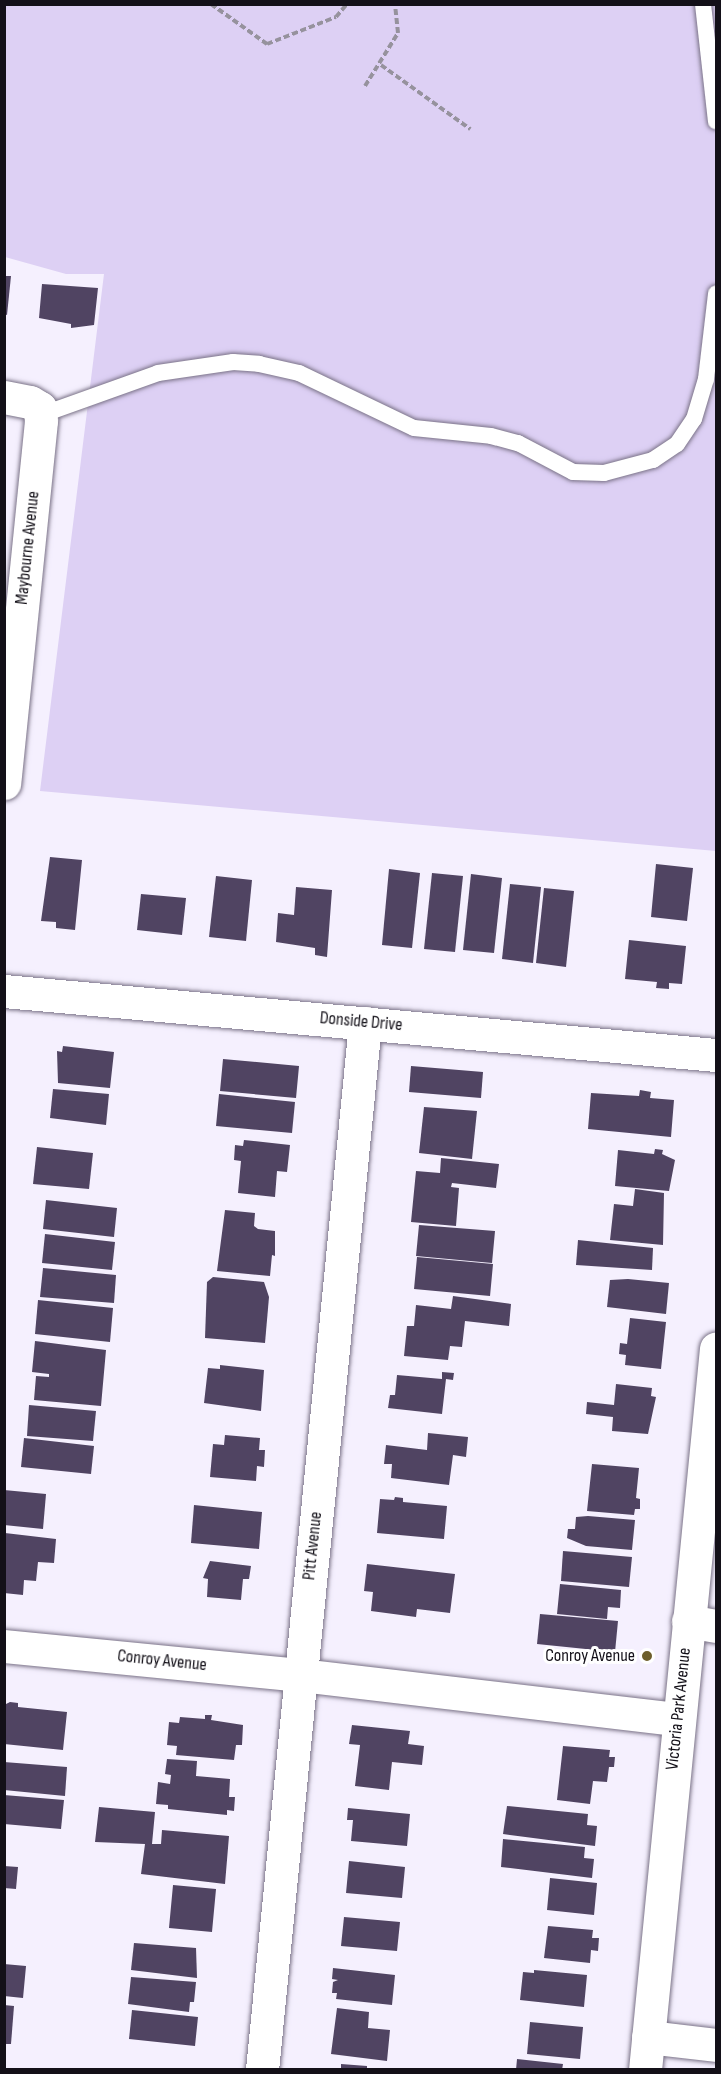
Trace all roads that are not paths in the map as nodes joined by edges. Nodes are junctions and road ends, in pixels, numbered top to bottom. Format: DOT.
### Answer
graph roads {
  1 [pos="703,4"];
  2 [pos="717,121"];
  3 [pos="717,294"];
  4 [pos="4,397"];
  5 [pos="41,418"];
  6 [pos="4,783"];
  7 [pos="4,991"];
  8 [pos="365,1023"];
  9 [pos="717,1055"];
  10 [pos="717,1348"];
  11 [pos="702,1623"];
  12 [pos="4,1646"];
  13 [pos="301,1675"];
  14 [pos="678,1719"];
  15 [pos="648,2037"];
  16 [pos="717,2045"];
  17 [pos="262,2070"];
  18 [pos="645,2070"];
  1 -- 2 [label="lane"];
  3 -- 5 [label="lane"];
  4 -- 5 [label="street"];
  5 -- 6 [label="street, Maybourne Avenue"];
  7 -- 8 [label="street, Donside Drive"];
  8 -- 9 [label="street, Donside Drive"];
  8 -- 13 [label="street, Pitt Avenue"];
  10 -- 11 [label="street, Victoria Park Avenue"];
  11 -- 14 [label="street, Victoria Park Avenue"];
  12 -- 13 [label="street, Conroy Avenue"];
  13 -- 14 [label="street, Conroy Avenue"];
  13 -- 17 [label="street, Pitt Avenue"];
  14 -- 15 [label="street, Victoria Park Avenue"];
  15 -- 16 [label="street"];
  15 -- 18 [label="street, Victoria Park Avenue"];
}
